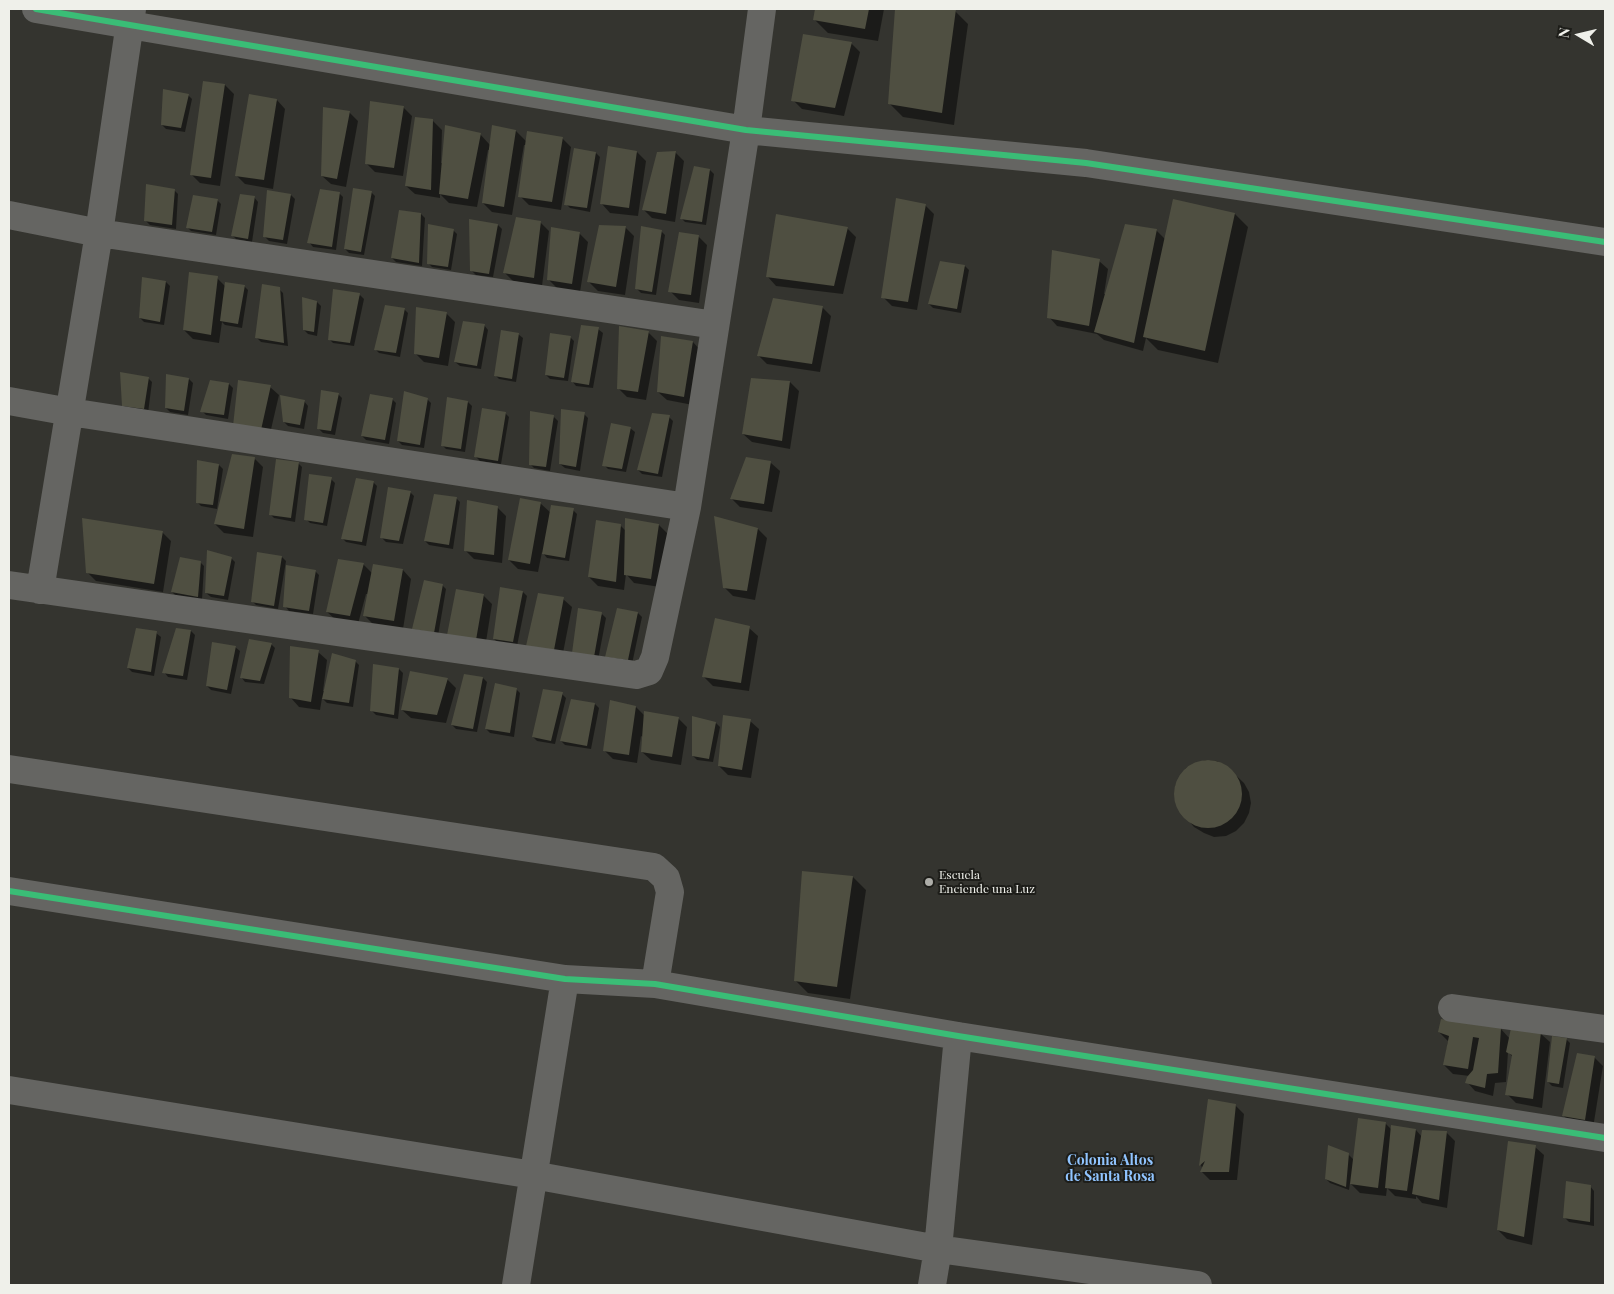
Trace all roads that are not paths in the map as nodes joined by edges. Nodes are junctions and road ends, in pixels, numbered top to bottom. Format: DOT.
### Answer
graph roads {
  1 [pos="36,9"];
  2 [pos="762,9"];
  3 [pos="131,16"];
  4 [pos="746,130"];
  5 [pos="9,215"];
  6 [pos="99,233"];
  7 [pos="1605,242"];
  8 [pos="716,325"];
  9 [pos="9,401"];
  10 [pos="70,412"];
  11 [pos="687,507"];
  12 [pos="9,585"];
  13 [pos="40,590"];
  14 [pos="9,769"];
  15 [pos="9,891"];
  16 [pos="565,979"];
  17 [pos="656,984"];
  18 [pos="1452,1008"];
  19 [pos="1605,1030"];
  20 [pos="958,1036"];
  21 [pos="9,1090"];
  22 [pos="1605,1138"];
  23 [pos="533,1175"];
  24 [pos="938,1249"];
  25 [pos="516,1285"];
  26 [pos="932,1285"];
  27 [pos="1198,1285"];
  1 -- 3 [label="street"];
  2 -- 4 [label="street"];
  3 -- 4 [label="street"];
  3 -- 6 [label="street"];
  4 -- 7 [label="street"];
  4 -- 8 [label="street"];
  5 -- 6 [label="street"];
  6 -- 8 [label="street"];
  6 -- 10 [label="street"];
  8 -- 11 [label="street"];
  9 -- 10 [label="street"];
  10 -- 11 [label="street"];
  10 -- 13 [label="street"];
  11 -- 13 [label="street"];
  12 -- 13 [label="street"];
  14 -- 17 [label="street"];
  15 -- 16 [label="street"];
  16 -- 17 [label="street"];
  16 -- 23 [label="street"];
  17 -- 20 [label="street"];
  18 -- 19 [label="street"];
  20 -- 22 [label="street"];
  20 -- 24 [label="street"];
  21 -- 23 [label="street"];
  23 -- 24 [label="street"];
  23 -- 25 [label="street"];
  24 -- 26 [label="street"];
  24 -- 27 [label="street"];
}
